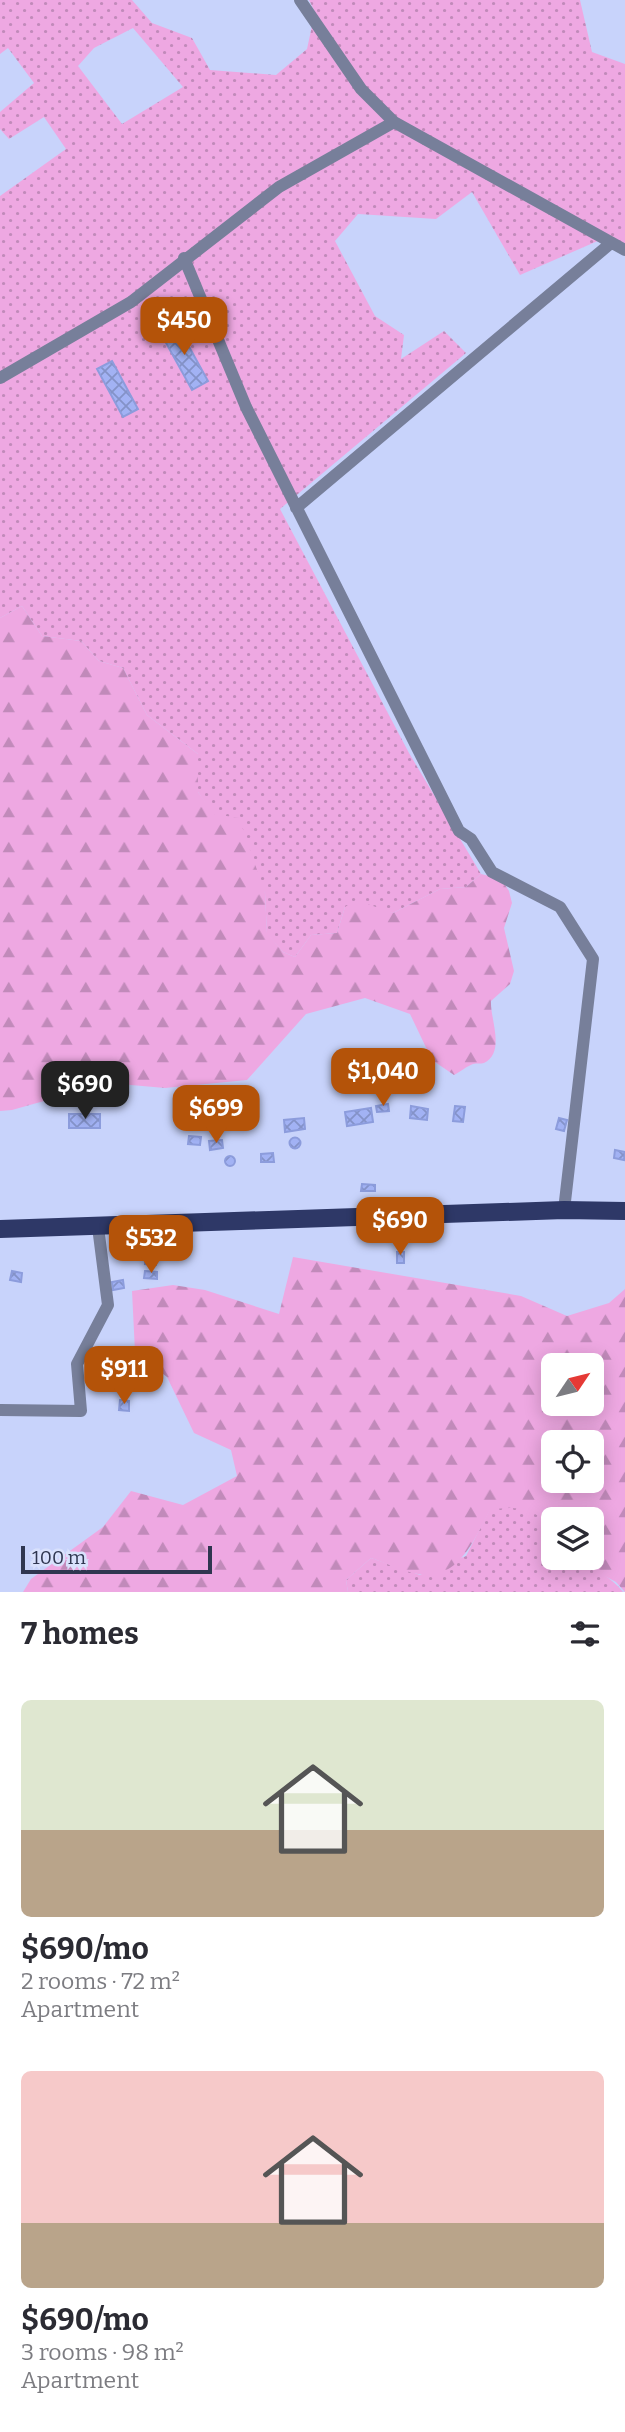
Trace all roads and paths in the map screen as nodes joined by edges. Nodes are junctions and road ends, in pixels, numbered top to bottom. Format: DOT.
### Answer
graph roads {
  1 [pos="300,0"];
  2 [pos="394,122"];
  3 [pos="611,243"];
  4 [pos="625,250"];
  5 [pos="184,258"];
  6 [pos="0,378"];
  7 [pos="296,508"];
  8 [pos="564,1210"];
  9 [pos="625,1211"];
  10 [pos="98,1227"];
  11 [pos="0,1229"];
  12 [pos="0,1410"];
  1 -- 2 [label="street"];
  2 -- 3 [label="street"];
  2 -- 5 [label="street"];
  3 -- 4 [label="street"];
  3 -- 7 [label="street"];
  5 -- 6 [label="street"];
  5 -- 7 [label="street"];
  7 -- 8 [label="street"];
  8 -- 9 [label="main road"];
  8 -- 10 [label="main road"];
  10 -- 11 [label="main road"];
  10 -- 12 [label="street"];
}
